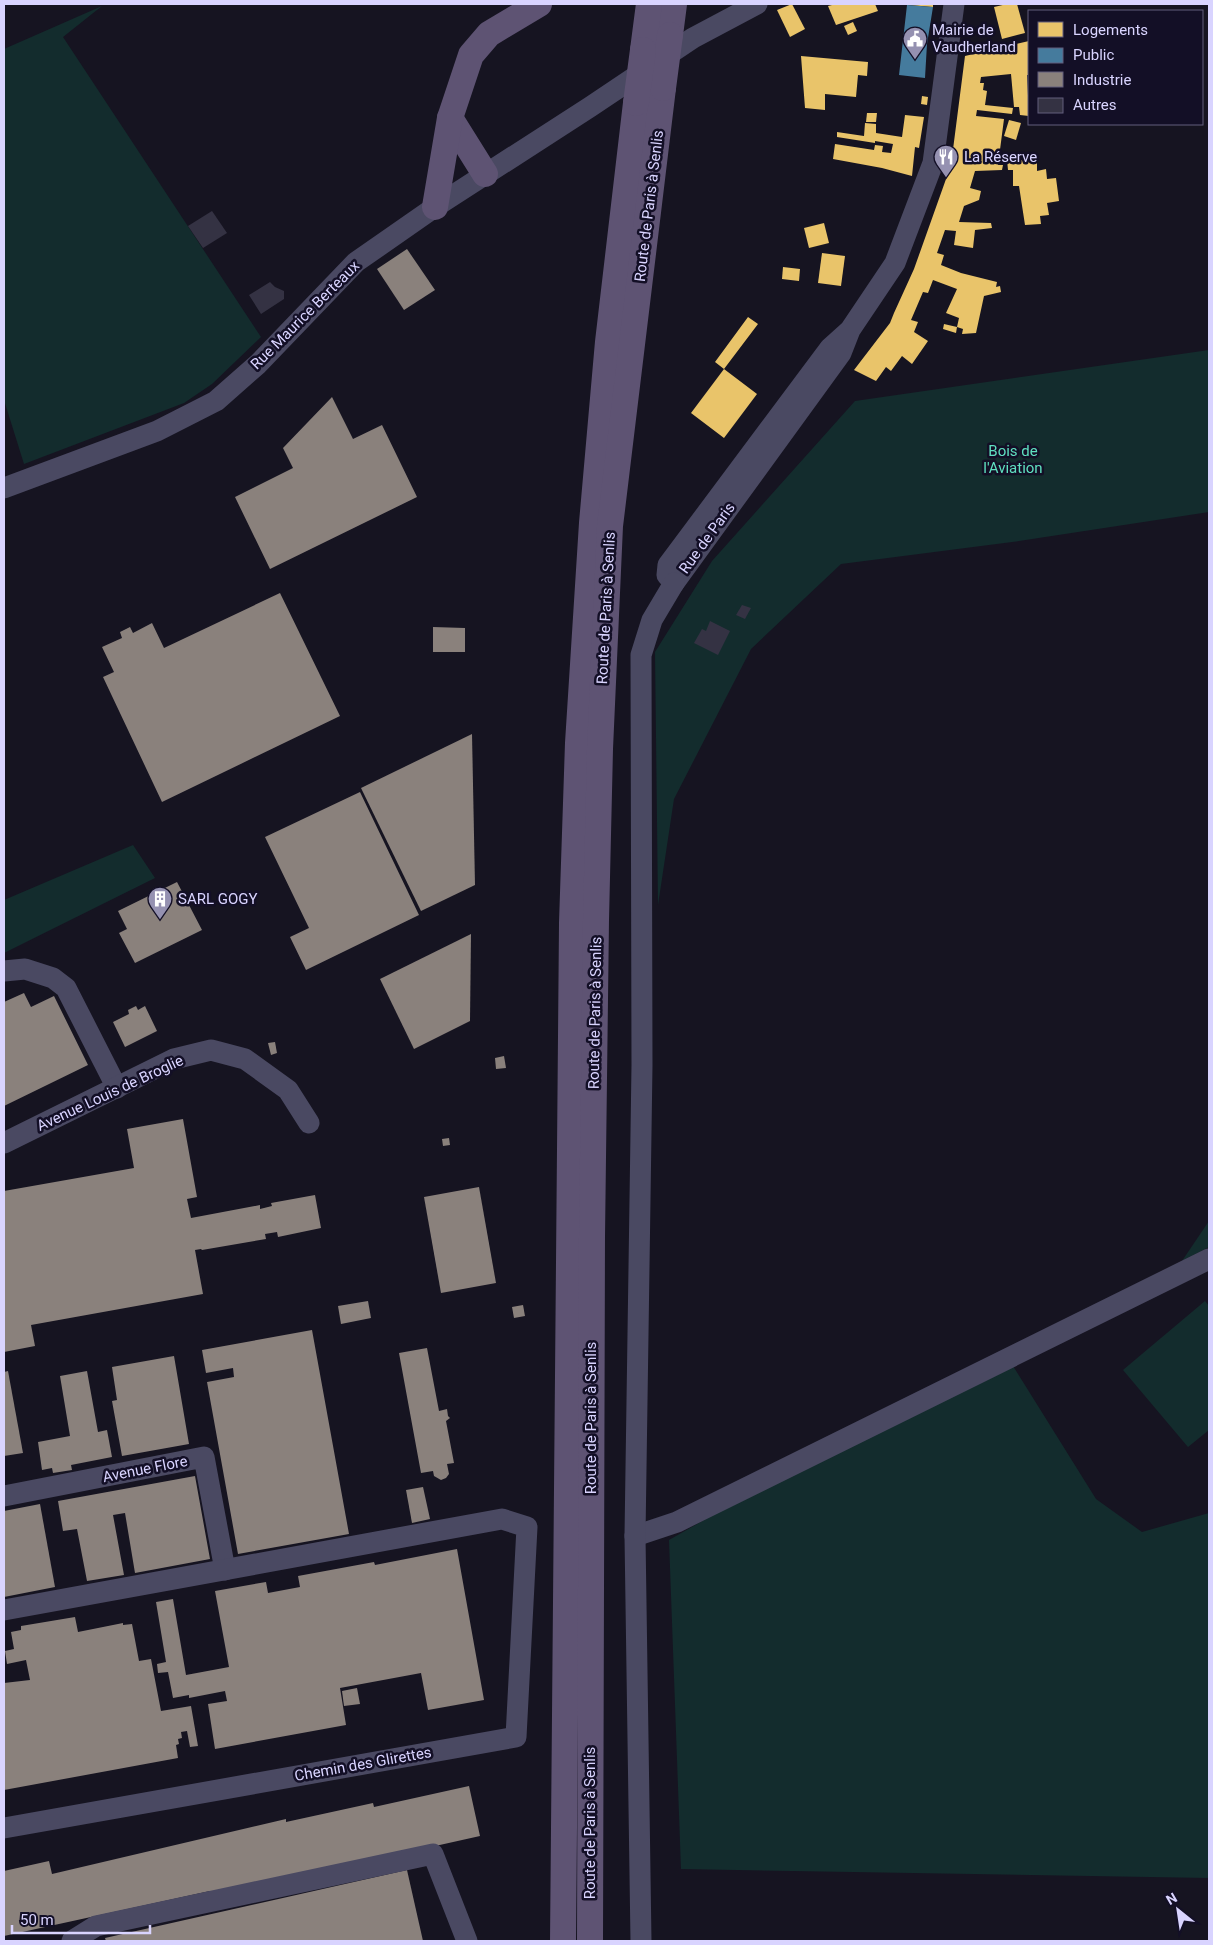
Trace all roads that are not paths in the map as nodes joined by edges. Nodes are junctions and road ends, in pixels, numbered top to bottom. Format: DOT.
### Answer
graph roads {
  1 [pos="539,4"];
  2 [pos="629,4"];
  3 [pos="649,4"];
  4 [pos="674,4"];
  5 [pos="757,4"];
  6 [pos="954,4"];
  7 [pos="663,38"];
  8 [pos="450,118"];
  9 [pos="485,174"];
  10 [pos="435,207"];
  11 [pos="4,488"];
  12 [pos="4,971"];
  13 [pos="117,1088"];
  14 [pos="309,1123"];
  15 [pos="4,1143"];
  16 [pos="1209,1259"];
  17 [pos="4,1496"];
  18 [pos="635,1536"];
  19 [pos="225,1570"];
  20 [pos="4,1610"];
  21 [pos="4,1828"];
  22 [pos="72,1941"];
  23 [pos="467,1941"];
  24 [pos="563,1941"];
  25 [pos="590,1941"];
  26 [pos="641,1941"];
  1 -- 8 [label="main road"];
  2 -- 7 [label="main road"];
  3 -- 7 [label="main road"];
  4 -- 7 [label="main road"];
  5 -- 7 [label="street, Rue Maurice Berteaux"];
  6 -- 18 [label="street, Rue de Paris"];
  7 -- 9 [label="street, Rue Maurice Berteaux"];
  7 -- 24 [label="main road, Route de Paris à Senlis, bridge"];
  7 -- 25 [label="main road, Route de Paris à Senlis, bridge"];
  8 -- 9 [label="main road"];
  8 -- 10 [label="main road"];
  9 -- 10 [label="street, Rue Maurice Berteaux"];
  10 -- 11 [label="street, Rue Maurice Berteaux"];
  12 -- 13 [label="street"];
  13 -- 14 [label="street, Avenue Louis de Broglie"];
  13 -- 15 [label="street, Avenue Louis de Broglie"];
  16 -- 18 [label="street"];
  17 -- 19 [label="street, Avenue Flore"];
  18 -- 26 [label="street"];
  19 -- 20 [label="street"];
  19 -- 21 [label="street, Chemin des Glirettes"];
  22 -- 23 [label="street"];
}
